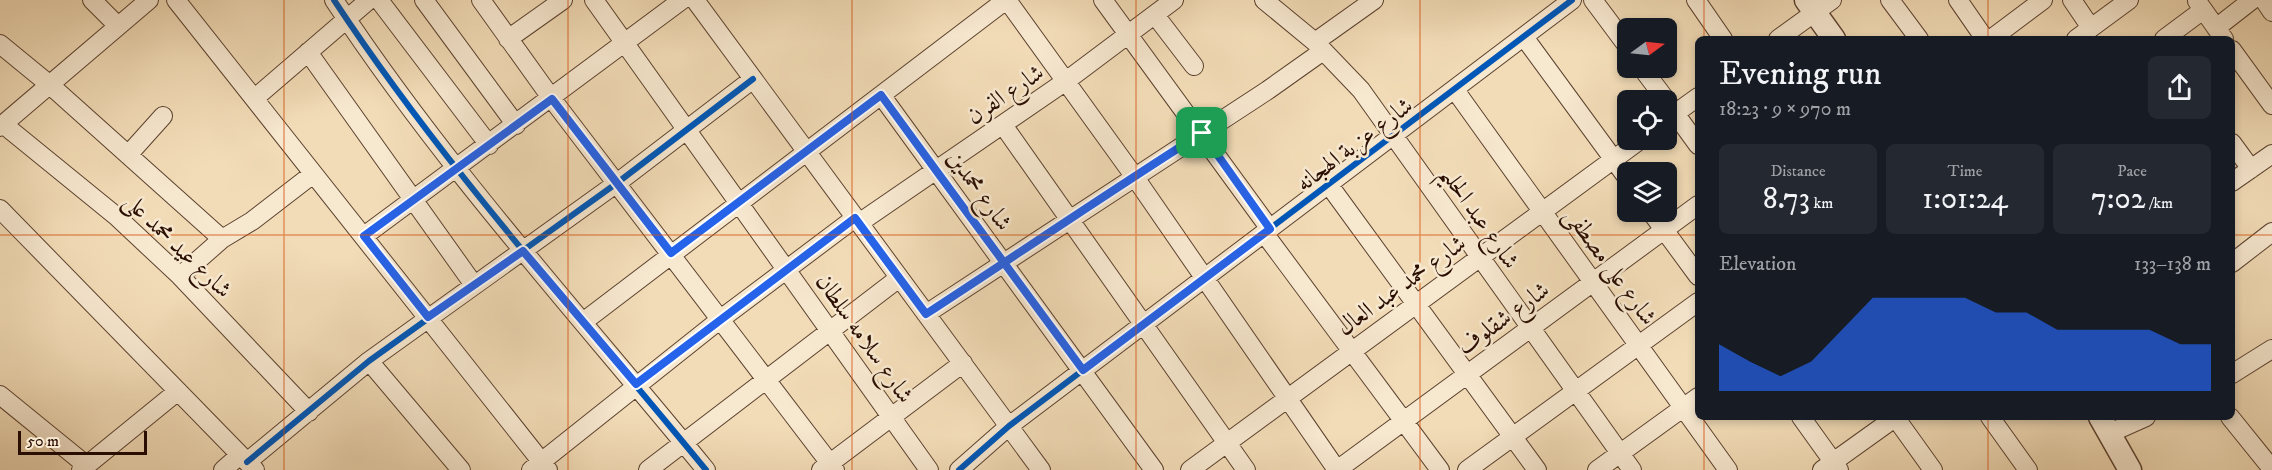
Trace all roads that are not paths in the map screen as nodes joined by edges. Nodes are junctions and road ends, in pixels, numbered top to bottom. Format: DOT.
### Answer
graph roads {
  1 [pos="92,0"];
  2 [pos="149,0"];
  3 [pos="176,0"];
  4 [pos="334,0"];
  5 [pos="369,0"];
  6 [pos="379,0"];
  7 [pos="424,0"];
  8 [pos="481,0"];
  9 [pos="563,0"];
  10 [pos="594,0"];
  11 [pos="682,0"];
  12 [pos="695,0"];
  13 [pos="1007,0"];
  14 [pos="1103,0"];
  15 [pos="1174,0"];
  16 [pos="1264,0"];
  17 [pos="1374,0"];
  18 [pos="1572,0"];
  19 [pos="1593,0"];
  20 [pos="1696,0"];
  21 [pos="1890,0"];
  22 [pos="1958,0"];
  23 [pos="2043,0"];
  24 [pos="2072,0"];
  25 [pos="2128,0"];
  26 [pos="2252,0"];
  27 [pos="2264,0"];
  28 [pos="1818,4"];
  29 [pos="2199,5"];
  30 [pos="2024,6"];
  31 [pos="2272,12"];
  32 [pos="1155,15"];
  33 [pos="346,18"];
  34 [pos="118,26"];
  35 [pos="2091,28"];
  36 [pos="1617,32"];
  37 [pos="2220,34"];
  38 [pos="1129,36"];
  39 [pos="1721,36"];
  40 [pos="1781,36"];
  41 [pos="1833,36"];
  42 [pos="1916,36"];
  43 [pos="1983,36"];
  44 [pos="1994,36"];
  45 [pos="2080,36"];
  46 [pos="2167,36"];
  47 [pos="1524,37"];
  48 [pos="508,39"];
  49 [pos="0,44"];
  50 [pos="625,44"];
  51 [pos="1319,46"];
  52 [pos="308,52"];
  53 [pos="2235,54"];
  54 [pos="1194,66"];
  55 [pos="753,79"];
  56 [pos="1066,81"];
  57 [pos="50,85"];
  58 [pos="1455,90"];
  59 [pos="881,95"];
  60 [pos="255,98"];
  61 [pos="1695,98"];
  62 [pos="552,99"];
  63 [pos="2271,102"];
  64 [pos="1677,106"];
  65 [pos="163,116"];
  66 [pos="1677,119"];
  67 [pos="1,125"];
  68 [pos="516,125"];
  69 [pos="1002,125"];
  70 [pos="686,129"];
  71 [pos="1202,133"];
  72 [pos="1394,137"];
  73 [pos="1695,141"];
  74 [pos="489,145"];
  75 [pos="2235,147"];
  76 [pos="1626,150"];
  77 [pos="806,152"];
  78 [pos="2272,154"];
  79 [pos="128,155"];
  80 [pos="1613,159"];
  81 [pos="1617,164"];
  82 [pos="457,168"];
  83 [pos="2251,168"];
  84 [pos="936,170"];
  85 [pos="313,174"];
  86 [pos="1134,176"];
  87 [pos="2235,180"];
  88 [pos="616,183"];
  89 [pos="1329,185"];
  90 [pos="412,202"];
  91 [pos="738,203"];
  92 [pos="1695,207"];
  93 [pos="1542,211"];
  94 [pos="4,220"];
  95 [pos="1070,220"];
  96 [pos="857,221"];
  97 [pos="1659,222"];
  98 [pos="1664,229"];
  99 [pos="1267,231"];
  100 [pos="2272,232"];
  101 [pos="364,236"];
  102 [pos="222,239"];
  103 [pos="523,251"];
  104 [pos="671,253"];
  105 [pos="1479,258"];
  106 [pos="2235,261"];
  107 [pos="1004,263"];
  108 [pos="787,270"];
  109 [pos="1695,272"];
  110 [pos="180,276"];
  111 [pos="899,278"];
  112 [pos="1205,279"];
  113 [pos="1593,282"];
  114 [pos="474,285"];
  115 [pos="1415,303"];
  116 [pos="1695,304"];
  117 [pos="926,314"];
  118 [pos="428,317"];
  119 [pos="722,318"];
  120 [pos="583,322"];
  121 [pos="1142,326"];
  122 [pos="1530,328"];
  123 [pos="830,331"];
  124 [pos="1638,345"];
  125 [pos="2272,349"];
  126 [pos="1351,350"];
  127 [pos="369,361"];
  128 [pos="963,363"];
  129 [pos="2235,368"];
  130 [pos="1083,370"];
  131 [pos="1467,374"];
  132 [pos="767,379"];
  133 [pos="636,384"];
  134 [pos="178,391"];
  135 [pos="1575,391"];
  136 [pos="0,395"];
  137 [pos="1287,398"];
  138 [pos="1695,399"];
  139 [pos="1683,408"];
  140 [pos="309,412"];
  141 [pos="891,417"];
  142 [pos="1802,420"];
  143 [pos="1891,420"];
  144 [pos="1897,420"];
  145 [pos="1992,420"];
  146 [pos="2131,420"];
  147 [pos="2232,420"];
  148 [pos="1403,421"];
  149 [pos="2105,425"];
  150 [pos="1009,426"];
  151 [pos="1513,437"];
  152 [pos="684,443"];
  153 [pos="1227,443"];
  154 [pos="1620,453"];
  155 [pos="248,462"];
  156 [pos="83,467"];
  157 [pos="540,467"];
  158 [pos="1831,467"];
  159 [pos="829,468"];
  160 [pos="2272,469"];
  161 [pos="223,470"];
  162 [pos="461,470"];
  163 [pos="648,470"];
  164 [pos="706,470"];
  165 [pos="929,470"];
  166 [pos="959,470"];
  167 [pos="1041,470"];
  168 [pos="1154,470"];
  169 [pos="1190,470"];
  170 [pos="1246,470"];
  171 [pos="1337,470"];
  172 [pos="1440,470"];
  173 [pos="1467,470"];
  174 [pos="1537,470"];
  175 [pos="1597,470"];
  176 [pos="1632,470"];
  177 [pos="1728,470"];
  178 [pos="1933,470"];
  179 [pos="2028,470"];
  180 [pos="2130,470"];
  1 -- 34 [label="street"];
  2 -- 34 [label="street"];
  3 -- 60 [label="street"];
  4 -- 33 [label="street"];
  5 -- 33 [label="street"];
  6 -- 74 [label="street"];
  7 -- 68 [label="street"];
  8 -- 48 [label="street"];
  9 -- 48 [label="street"];
  10 -- 50 [label="street, شارع سلامه سلطان"];
  11 -- 50 [label="street"];
  12 -- 55 [label="street"];
  13 -- 56 [label="street"];
  13 -- 59 [label="street"];
  14 -- 38 [label="street"];
  15 -- 32 [label="street, شارع الفرن"];
  16 -- 51 [label="street, شارع عبد الحليم"];
  17 -- 51 [label="street"];
  18 -- 47 [label="street, شارع عزبة الهجانه"];
  19 -- 36 [label="street"];
  20 -- 39 [label="street"];
  21 -- 42 [label="street"];
  22 -- 43 [label="street"];
  23 -- 30 [label="street"];
  24 -- 35 [label="street"];
  25 -- 35 [label="street"];
  26 -- 37 [label="street"];
  27 -- 31 [label="street"];
  28 -- 40 [label="street"];
  28 -- 41 [label="street"];
  29 -- 37 [label="street"];
  29 -- 46 [label="street"];
  30 -- 44 [label="street"];
  32 -- 38 [label="street, شارع الفرن"];
  32 -- 54 [label="street"];
  33 -- 52 [label="street"];
  33 -- 82 [label="street"];
  34 -- 57 [label="street"];
  35 -- 45 [label="street"];
  38 -- 56 [label="street, شارع الفرن"];
  38 -- 71 [label="street"];
  47 -- 58 [label="street, شارع عزبة الهجانه"];
  47 -- 80 [label="street"];
  48 -- 62 [label="street"];
  49 -- 57 [label="street"];
  50 -- 62 [label="street"];
  50 -- 70 [label="street, شارع سلامه سلطان"];
  51 -- 71 [label="street"];
  51 -- 72 [label="street, شارع عبد الحليم"];
  52 -- 60 [label="street"];
  52 -- 90 [label="street"];
  53 -- 63 [label="street"];
  55 -- 70 [label="street"];
  55 -- 77 [label="street"];
  56 -- 69 [label="street, شارع الفرن"];
  56 -- 86 [label="street"];
  57 -- 67 [label="street"];
  57 -- 79 [label="street"];
  58 -- 72 [label="street, شارع عزبة الهجانه"];
  58 -- 93 [label="street, شارع على مصطفى"];
  59 -- 77 [label="street"];
  59 -- 84 [label="street, شارع محمدين"];
  60 -- 85 [label="street"];
  61 -- 64 [label="street"];
  62 -- 68 [label="street"];
  62 -- 88 [label="street"];
  65 -- 79 [label="street"];
  66 -- 73 [label="street"];
  67 -- 110 [label="street, شارع عيد محمد على"];
  68 -- 74 [label="street"];
  69 -- 84 [label="street, شارع الفرن"];
  69 -- 95 [label="street"];
  70 -- 88 [label="street"];
  70 -- 91 [label="street, شارع سلامه سلطان"];
  71 -- 86 [label="street"];
  71 -- 99 [label="street"];
  72 -- 89 [label="street, شارع عزبة الهجانه"];
  72 -- 105 [label="street, شارع عبد الحليم"];
  74 -- 82 [label="street"];
  75 -- 83 [label="street"];
  76 -- 80 [label="street, شارع محمد عبد العال"];
  77 -- 91 [label="street"];
  77 -- 96 [label="street"];
  78 -- 83 [label="street"];
  79 -- 102 [label="street"];
  80 -- 81 [label="street"];
  80 -- 93 [label="street, شارع محمد عبد العال"];
  82 -- 90 [label="street"];
  82 -- 103 [label="street"];
  83 -- 87 [label="street"];
  84 -- 96 [label="street, شارع الفرن"];
  84 -- 107 [label="street, شارع محمدين"];
  85 -- 101 [label="street"];
  85 -- 102 [label="street"];
  86 -- 95 [label="street"];
  86 -- 112 [label="street"];
  88 -- 103 [label="street"];
  88 -- 104 [label="street"];
  89 -- 99 [label="street, شارع عزبة الهجانه"];
  89 -- 115 [label="street"];
  90 -- 101 [label="street"];
  90 -- 114 [label="street"];
  91 -- 104 [label="street"];
  91 -- 108 [label="street, شارع سلامه سلطان"];
  92 -- 98 [label="street, شارع شقلوف"];
  93 -- 105 [label="street, شارع محمد عبد العال"];
  93 -- 113 [label="street, شارع على مصطفى"];
  94 -- 134 [label="street"];
  95 -- 107 [label="street"];
  95 -- 121 [label="street"];
  96 -- 108 [label="street, شارع الفرن"];
  96 -- 111 [label="street"];
  97 -- 98 [label="street"];
  98 -- 109 [label="street"];
  98 -- 113 [label="street, شارع شقلوف"];
  99 -- 112 [label="street, شارع عزبة الهجانه"];
  99 -- 126 [label="street"];
  100 -- 106 [label="street"];
  101 -- 118 [label="street"];
  102 -- 110 [label="street"];
  103 -- 114 [label="street"];
  103 -- 120 [label="street"];
  104 -- 119 [label="street"];
  104 -- 120 [label="street"];
  105 -- 115 [label="street, شارع محمد عبد العال"];
  105 -- 122 [label="street, شارع عبد الحليم"];
  107 -- 117 [label="street"];
  107 -- 130 [label="street, شارع محمدين"];
  108 -- 119 [label="street, شارع الفرن"];
  108 -- 123 [label="street, شارع سلامه سلطان"];
  110 -- 140 [label="street, شارع عيد محمد على"];
  111 -- 117 [label="street"];
  111 -- 123 [label="street"];
  112 -- 121 [label="street, شارع عزبة الهجانه"];
  112 -- 137 [label="street"];
  113 -- 122 [label="street, شارع شقلوف"];
  113 -- 124 [label="street, شارع على مصطفى"];
  114 -- 118 [label="street"];
  115 -- 126 [label="street, شارع محمد عبد العال"];
  115 -- 131 [label="street"];
  116 -- 124 [label="street"];
  117 -- 128 [label="street"];
  118 -- 127 [label="street"];
  118 -- 157 [label="street"];
  119 -- 132 [label="street"];
  119 -- 133 [label="street, شارع الفرن"];
  120 -- 133 [label="street"];
  121 -- 130 [label="street, شارع عزبة الهجانه"];
  121 -- 153 [label="street"];
  122 -- 131 [label="street, شارع شقلوف"];
  122 -- 135 [label="street, شارع عبد الحليم"];
  123 -- 132 [label="street"];
  123 -- 141 [label="street, شارع سلامه سلطان"];
  124 -- 135 [label="street"];
  124 -- 139 [label="street, شارع على مصطفى"];
  125 -- 129 [label="street"];
  126 -- 137 [label="street, شارع محمد عبد العال"];
  126 -- 148 [label="street"];
  127 -- 140 [label="street"];
  127 -- 162 [label="street"];
  128 -- 141 [label="street"];
  128 -- 150 [label="street"];
  130 -- 150 [label="street, شارع عزبة الهجانه"];
  130 -- 168 [label="street, شارع محمدين"];
  131 -- 148 [label="street, شارع شقلوف"];
  131 -- 151 [label="street"];
  132 -- 152 [label="street"];
  132 -- 159 [label="street"];
  133 -- 152 [label="street"];
  133 -- 157 [label="street, شارع الفرن"];
  134 -- 155 [label="street"];
  134 -- 156 [label="street"];
  135 -- 151 [label="street"];
  135 -- 154 [label="street, شارع عبد الحليم"];
  136 -- 156 [label="street"];
  137 -- 153 [label="street, شارع محمد عبد العال"];
  137 -- 171 [label="street"];
  138 -- 139 [label="street"];
  139 -- 154 [label="street"];
  139 -- 177 [label="street, شارع على مصطفى"];
  140 -- 155 [label="street"];
  141 -- 159 [label="street"];
  141 -- 165 [label="street, شارع سلامه سلطان"];
  142 -- 158 [label="street"];
  143 -- 158 [label="street"];
  144 -- 178 [label="street"];
  145 -- 179 [label="street"];
  146 -- 149 [label="street"];
  147 -- 160 [label="street"];
  148 -- 171 [label="street, شارع شقلوف"];
  148 -- 172 [label="street"];
  149 -- 180 [label="street"];
  150 -- 166 [label="street, شارع عزبة الهجانه"];
  150 -- 167 [label="street"];
  151 -- 173 [label="street"];
  151 -- 174 [label="street"];
  152 -- 163 [label="street"];
  152 -- 164 [label="street"];
  153 -- 169 [label="street, شارع محمد عبد العال"];
  153 -- 170 [label="street"];
  154 -- 175 [label="street"];
  154 -- 176 [label="street, شارع عبد الحليم"];
  155 -- 161 [label="street"];
}
